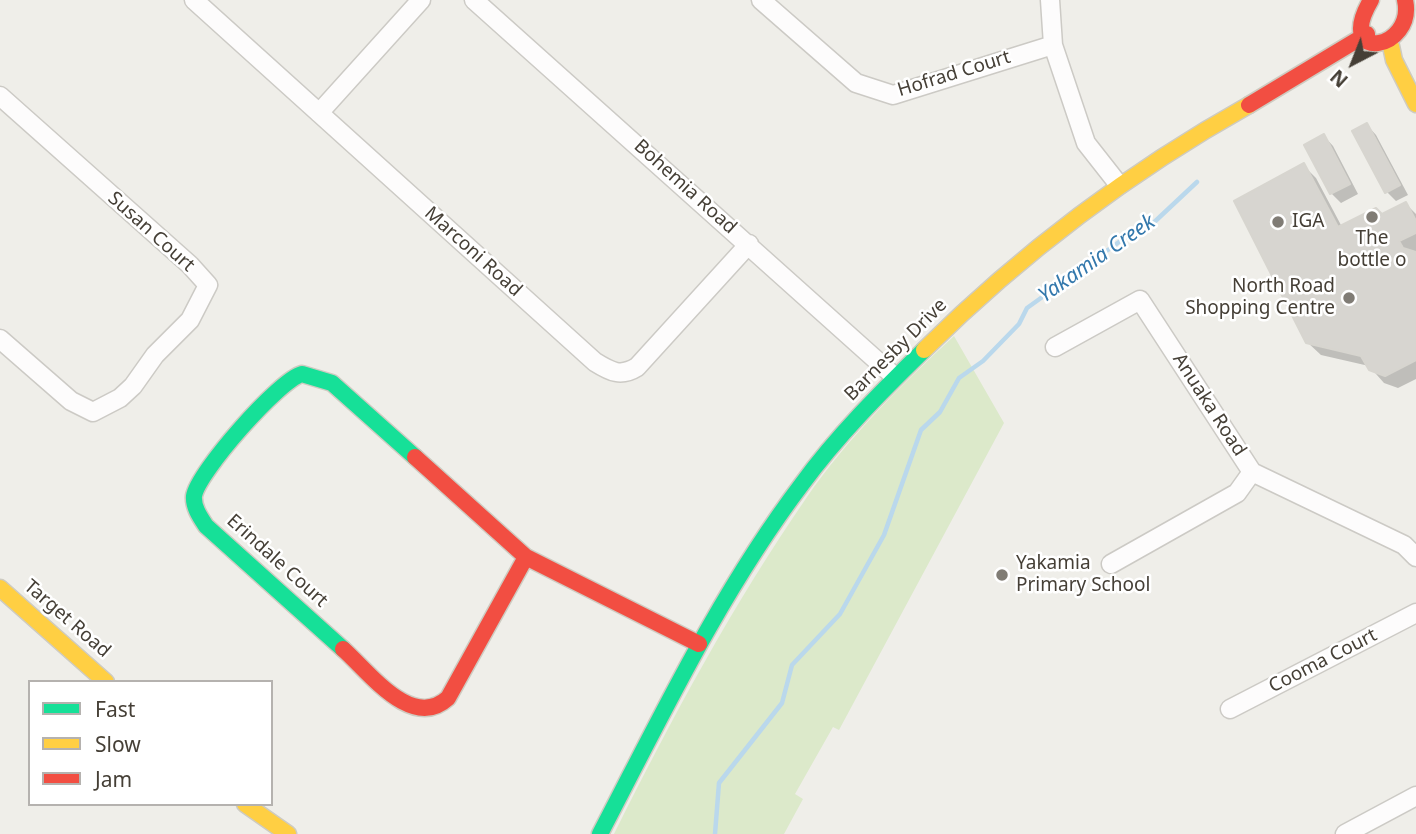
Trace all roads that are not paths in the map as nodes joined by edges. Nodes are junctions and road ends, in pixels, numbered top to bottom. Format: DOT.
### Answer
graph roads {
  1 [pos="194,0"];
  2 [pos="421,0"];
  3 [pos="474,0"];
  4 [pos="761,0"];
  5 [pos="1050,0"];
  6 [pos="1405,0"];
  7 [pos="1367,3"];
  8 [pos="1367,34"];
  9 [pos="1414,34"];
  10 [pos="1053,45"];
  11 [pos="1391,46"];
  12 [pos="0,96"];
  13 [pos="1416,104"];
  14 [pos="319,113"];
  15 [pos="1119,185"];
  16 [pos="749,244"];
  17 [pos="0,339"];
  18 [pos="1055,347"];
  19 [pos="894,376"];
  20 [pos="1252,472"];
  21 [pos="1416,557"];
  22 [pos="526,558"];
  23 [pos="1111,564"];
  24 [pos="0,588"];
  25 [pos="1416,613"];
  26 [pos="699,644"];
  27 [pos="104,680"];
  28 [pos="1230,709"];
  29 [pos="1416,796"];
  30 [pos="248,806"];
  31 [pos="288,834"];
  32 [pos="600,834"];
  33 [pos="1345,834"];
  1 -- 14 [label="street, Marconi Road"];
  2 -- 14 [label="street"];
  3 -- 16 [label="street, Bohemia Road"];
  4 -- 10 [label="street, Hofrad Court"];
  5 -- 10 [label="street"];
  6 -- 9 [label="street"];
  7 -- 8 [label="street"];
  8 -- 11 [label="street"];
  8 -- 15 [label="street, Barnesby Drive"];
  9 -- 11 [label="street"];
  10 -- 15 [label="street"];
  11 -- 13 [label="street"];
  12 -- 17 [label="street, Susan Court"];
  14 -- 16 [label="street, Marconi Road"];
  15 -- 19 [label="street, Barnesby Drive"];
  16 -- 19 [label="street, Bohemia Road"];
  18 -- 20 [label="street, Anuaka Road"];
  19 -- 26 [label="street, Barnesby Drive"];
  20 -- 21 [label="street, Anuaka Road"];
  20 -- 23 [label="street"];
  22 -- 22 [label="street, Erindale Court"];
  22 -- 26 [label="street, Erindale Court"];
  24 -- 27 [label="street, Target Road"];
  25 -- 28 [label="street, Cooma Court"];
  26 -- 32 [label="street, Barnesby Drive"];
  29 -- 33 [label="street"];
  30 -- 31 [label="street"];
}
